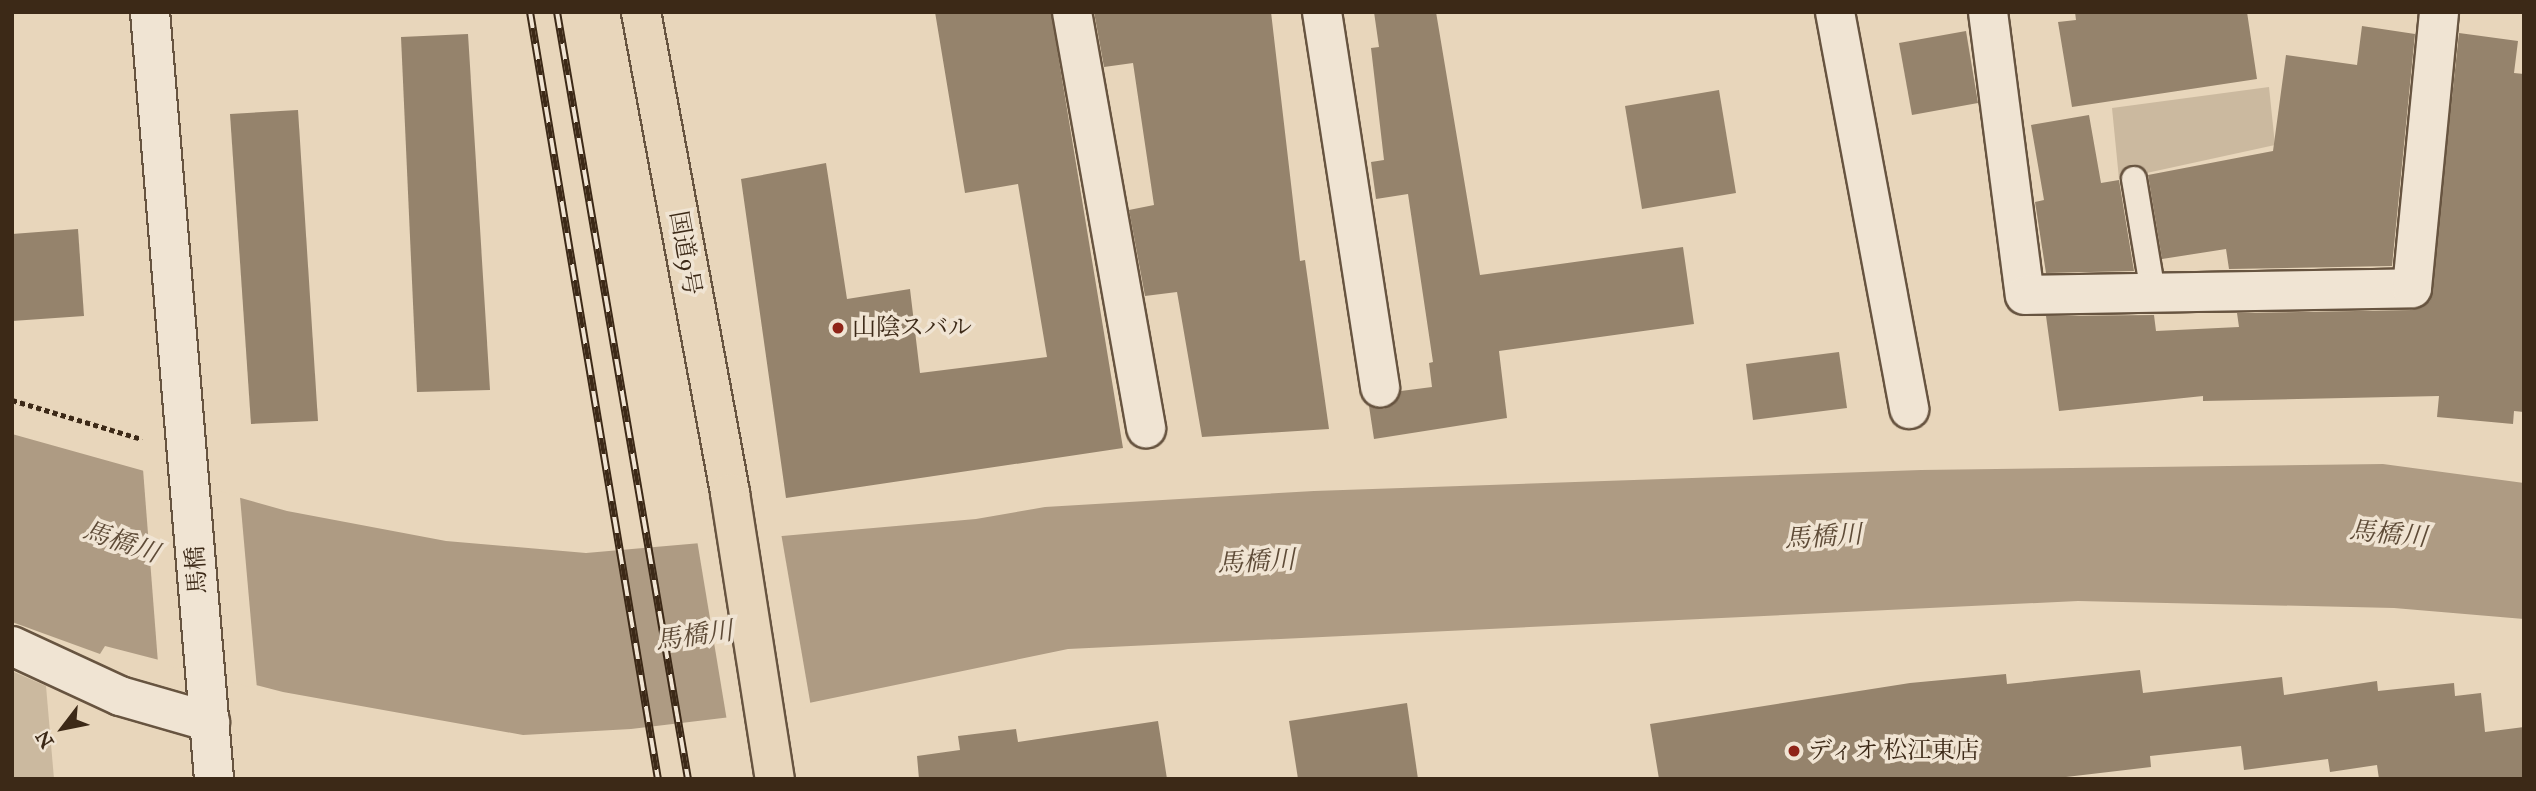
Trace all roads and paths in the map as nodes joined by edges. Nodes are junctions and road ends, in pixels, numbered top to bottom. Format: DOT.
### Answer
graph roads {
  1 [pos="150,12"];
  2 [pos="641,12"];
  3 [pos="1072,12"];
  4 [pos="1322,12"];
  5 [pos="1835,12"];
  6 [pos="1988,12"];
  7 [pos="2439,12"];
  8 [pos="2134,179"];
  9 [pos="2153,292"];
  10 [pos="1380,388"];
  11 [pos="12,400"];
  12 [pos="1909,409"];
  13 [pos="1146,428"];
  14 [pos="189,453"];
  15 [pos="12,646"];
  16 [pos="208,705"];
  17 [pos="214,779"];
  18 [pos="775,779"];
  1 -- 14 [label="street, 馬橋"];
  2 -- 18 [label="highway, 国道9号"];
  3 -- 13 [label="street"];
  4 -- 10 [label="street"];
  5 -- 12 [label="street"];
  6 -- 9 [label="street"];
  7 -- 9 [label="street"];
  8 -- 9 [label="lane"];
  11 -- 14 [label="path"];
  14 -- 16 [label="street, 馬橋"];
  15 -- 16 [label="street"];
  16 -- 17 [label="street, 馬橋"];
}
